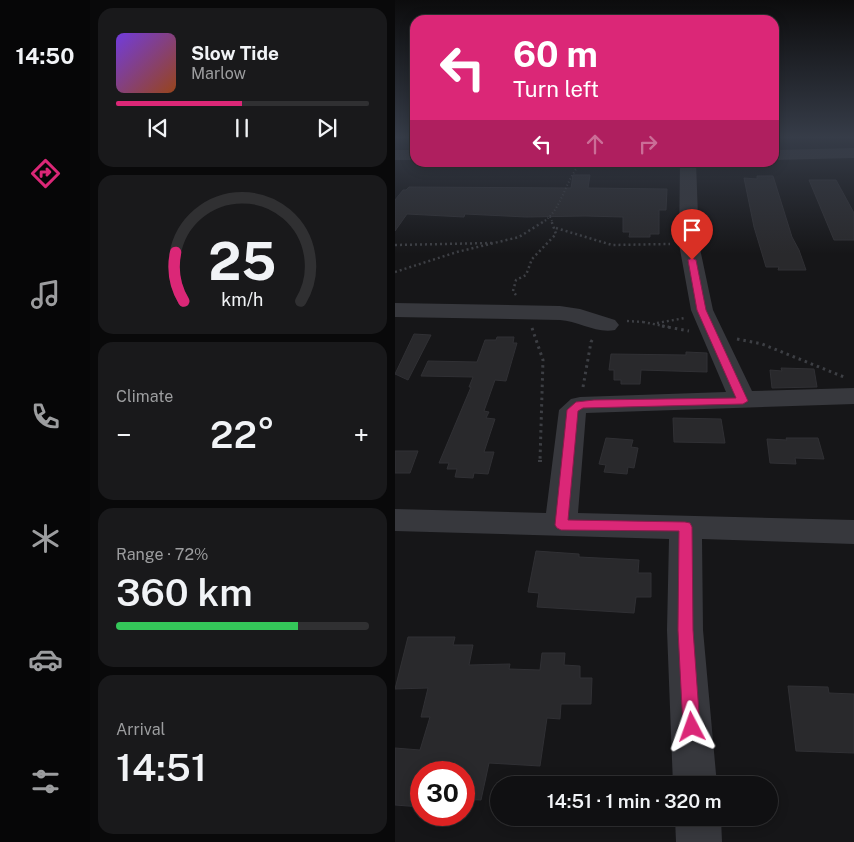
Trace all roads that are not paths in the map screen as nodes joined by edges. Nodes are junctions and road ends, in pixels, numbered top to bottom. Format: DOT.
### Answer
graph roads {
  1 [pos="688,175"];
  2 [pos="395,310"];
  3 [pos="607,325"];
  4 [pos="849,387"];
  5 [pos="743,401"];
  6 [pos="395,520"];
  7 [pos="561,525"];
  8 [pos="685,527"];
  9 [pos="854,532"];
  10 [pos="694,776"];
  11 [pos="698,826"];
  12 [pos="699,842"];
  1 -- 5 [label="street"];
  2 -- 3 [label="street"];
  4 -- 5 [label="street"];
  5 -- 7 [label="street"];
  6 -- 7 [label="street"];
  7 -- 8 [label="street"];
  8 -- 9 [label="street"];
  8 -- 10 [label="street"];
  11 -- 12 [label="street"];
}
